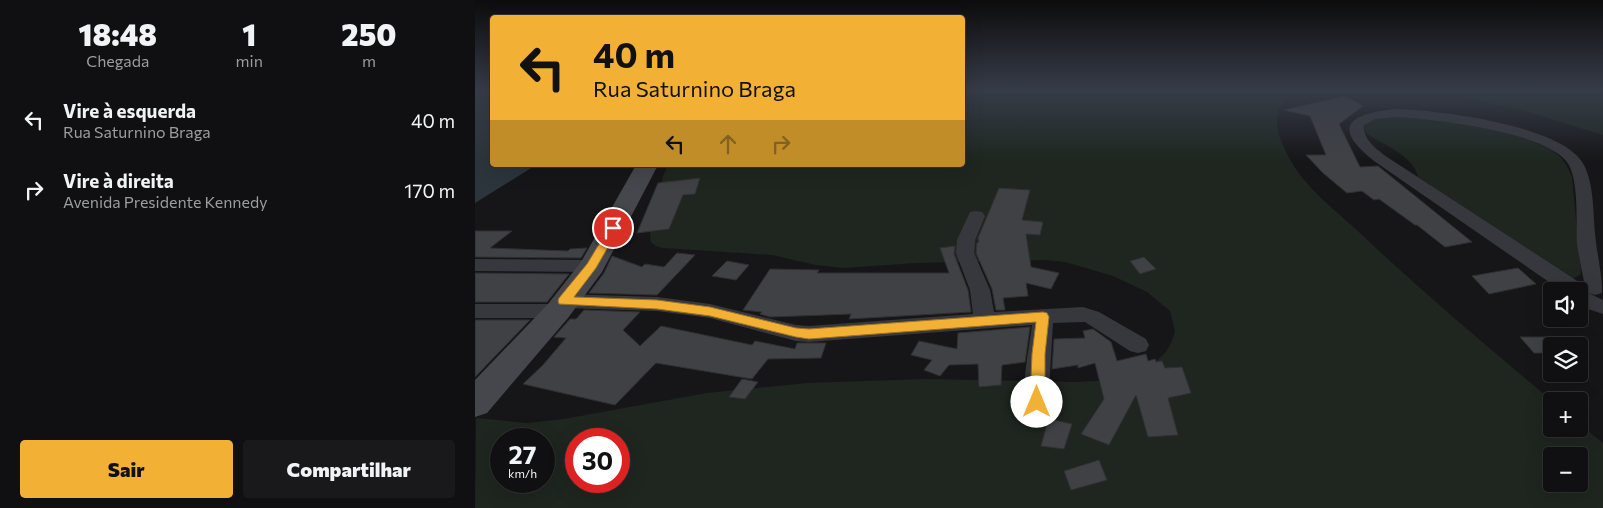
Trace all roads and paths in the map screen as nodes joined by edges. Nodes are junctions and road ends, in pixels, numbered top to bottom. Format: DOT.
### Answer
graph roads {
  1 [pos="1376,114"];
  2 [pos="1414,114"];
  3 [pos="646,167"];
  4 [pos="976,216"];
  5 [pos="475,265"];
  6 [pos="592,266"];
  7 [pos="1591,298"];
  8 [pos="561,306"];
  9 [pos="475,311"];
  10 [pos="1043,317"];
  11 [pos="985,321"];
  12 [pos="1139,345"];
  13 [pos="475,402"];
  14 [pos="1038,415"];
  1 -- 7 [label="street"];
  2 -- 7 [label="street"];
  3 -- 6 [label="main road"];
  4 -- 11 [label="street"];
  5 -- 6 [label="street"];
  6 -- 8 [label="main road"];
  8 -- 9 [label="street"];
  8 -- 11 [label="street"];
  8 -- 13 [label="main road"];
  10 -- 11 [label="street"];
  10 -- 12 [label="street"];
  10 -- 14 [label="street"];
}
